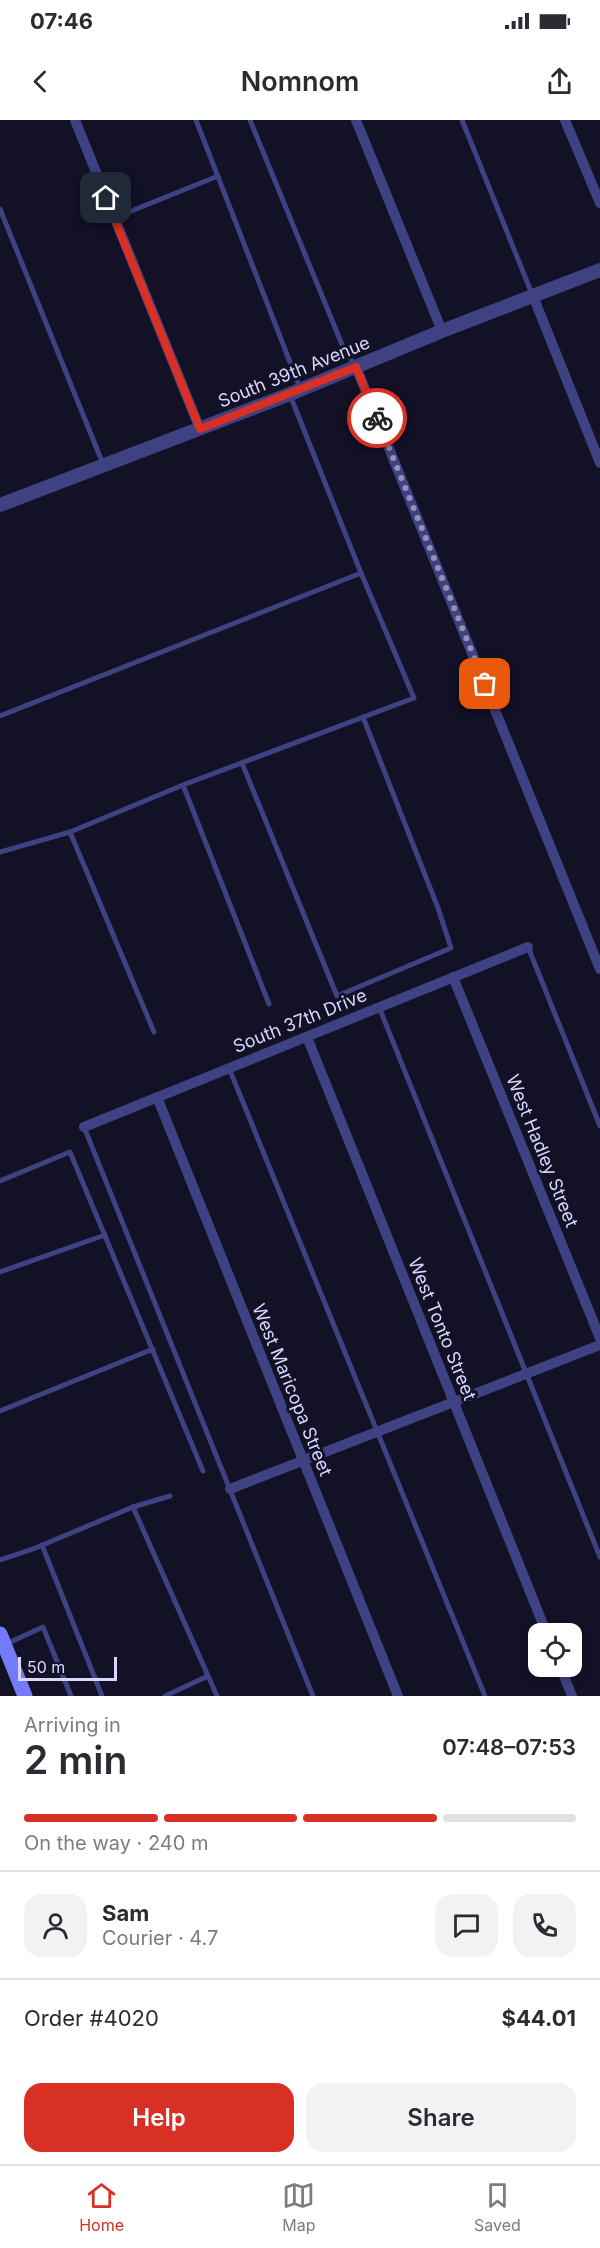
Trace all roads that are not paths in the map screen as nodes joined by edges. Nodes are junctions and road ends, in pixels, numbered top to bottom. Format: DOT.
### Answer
graph roads {
  1 [pos="75,120"];
  2 [pos="196,120"];
  3 [pos="250,120"];
  4 [pos="356,120"];
  5 [pos="462,120"];
  6 [pos="566,120"];
  7 [pos="218,176"];
  8 [pos="600,203"];
  9 [pos="0,209"];
  10 [pos="114,218"];
  11 [pos="600,270"];
  12 [pos="533,296"];
  13 [pos="442,331"];
  14 [pos="356,367"];
  15 [pos="295,392"];
  16 [pos="200,429"];
  17 [pos="600,463"];
  18 [pos="103,465"];
  19 [pos="1,501"];
  20 [pos="361,573"];
  21 [pos="0,716"];
  22 [pos="363,717"];
  23 [pos="242,763"];
  24 [pos="183,785"];
  25 [pos="70,832"];
  26 [pos="0,852"];
  27 [pos="528,946"];
  28 [pos="600,969"];
  29 [pos="453,977"];
  30 [pos="269,1004"];
  31 [pos="379,1007"];
  32 [pos="154,1032"];
  33 [pos="307,1037"];
  34 [pos="229,1068"];
  35 [pos="157,1097"];
  36 [pos="84,1126"];
  37 [pos="600,1126"];
  38 [pos="0,1181"];
  39 [pos="105,1235"];
  40 [pos="0,1272"];
  41 [pos="600,1338"];
  42 [pos="600,1344"];
  43 [pos="153,1349"];
  44 [pos="525,1374"];
  45 [pos="454,1403"];
  46 [pos="0,1411"];
  47 [pos="378,1431"];
  48 [pos="303,1461"];
  49 [pos="203,1471"];
  50 [pos="230,1489"];
  51 [pos="170,1496"];
  52 [pos="133,1507"];
  53 [pos="42,1545"];
  54 [pos="600,1557"];
  55 [pos="0,1560"];
  56 [pos="543,1623"];
  57 [pos="2,1640"];
  58 [pos="208,1676"];
  59 [pos="564,1677"];
  60 [pos="25,1696"];
  61 [pos="71,1696"];
  62 [pos="102,1696"];
  63 [pos="165,1696"];
  64 [pos="217,1696"];
  65 [pos="313,1696"];
  66 [pos="398,1696"];
  67 [pos="485,1696"];
  68 [pos="572,1696"];
  1 -- 10 [label="street"];
  2 -- 7 [label="lane"];
  3 -- 14 [label="lane"];
  4 -- 13 [label="street"];
  5 -- 12 [label="lane"];
  6 -- 8 [label="street"];
  7 -- 10 [label="lane"];
  7 -- 15 [label="lane"];
  9 -- 18 [label="lane"];
  10 -- 16 [label="street"];
  11 -- 12 [label="street, South 39th Avenue"];
  12 -- 13 [label="street, South 39th Avenue"];
  12 -- 17 [label="street"];
  13 -- 14 [label="street, South 39th Avenue"];
  14 -- 15 [label="street, South 39th Avenue"];
  14 -- 28 [label="street"];
  15 -- 16 [label="street, South 39th Avenue"];
  15 -- 20 [label="lane"];
  16 -- 18 [label="street, South 39th Avenue"];
  18 -- 19 [label="street, South 39th Avenue"];
  20 -- 21 [label="lane"];
  20 -- 22 [label="lane"];
  22 -- 23 [label="lane"];
  22 -- 23 [label="lane"];
  23 -- 24 [label="lane"];
  24 -- 25 [label="lane"];
  24 -- 30 [label="lane"];
  25 -- 26 [label="lane"];
  25 -- 32 [label="lane"];
  27 -- 29 [label="street, South 37th Drive"];
  27 -- 37 [label="lane"];
  29 -- 31 [label="street, South 37th Drive"];
  29 -- 41 [label="street, West Hadley Street"];
  31 -- 33 [label="street, South 37th Drive"];
  31 -- 44 [label="lane"];
  33 -- 34 [label="street, South 37th Drive"];
  33 -- 45 [label="street, West Tonto Street"];
  34 -- 35 [label="street, South 37th Drive"];
  34 -- 47 [label="lane"];
  35 -- 36 [label="street, South 37th Drive"];
  35 -- 48 [label="street, West Maricopa Street"];
  36 -- 50 [label="lane"];
  38 -- 39 [label="lane"];
  39 -- 40 [label="lane"];
  39 -- 43 [label="lane"];
  42 -- 44 [label="street"];
  43 -- 46 [label="lane"];
  43 -- 49 [label="lane"];
  44 -- 45 [label="street"];
  44 -- 54 [label="lane"];
  45 -- 47 [label="street"];
  45 -- 56 [label="street, West Tonto Street"];
  47 -- 48 [label="street"];
  47 -- 67 [label="lane"];
  48 -- 50 [label="street"];
  48 -- 66 [label="street, West Maricopa Street"];
  50 -- 65 [label="lane"];
  51 -- 52 [label="lane"];
  52 -- 53 [label="lane"];
  52 -- 58 [label="lane"];
  53 -- 55 [label="lane"];
  53 -- 62 [label="lane"];
  57 -- 60 [label="main road"];
  57 -- 61 [label="lane"];
  58 -- 63 [label="lane"];
  58 -- 64 [label="lane"];
  59 -- 68 [label="street"];
}
